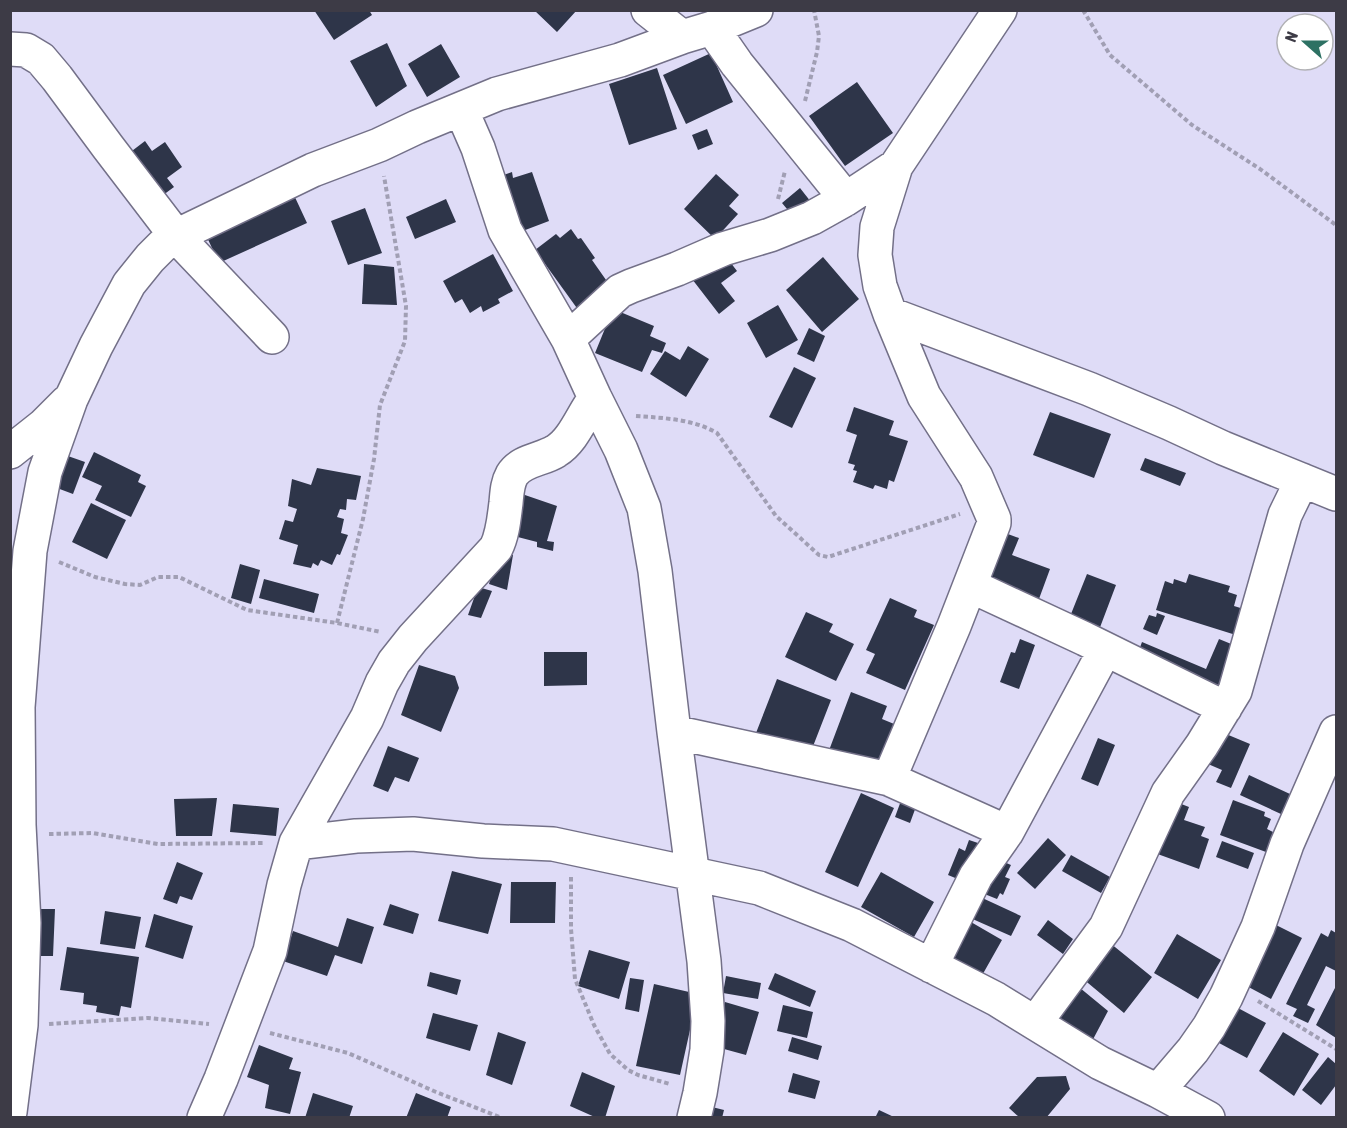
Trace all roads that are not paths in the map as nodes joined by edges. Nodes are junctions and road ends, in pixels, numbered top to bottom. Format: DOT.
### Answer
graph roads {
  1 [pos="648,10"];
  2 [pos="756,10"];
  3 [pos="1000,10"];
  4 [pos="697,33"];
  5 [pos="10,49"];
  6 [pos="461,109"];
  7 [pos="896,166"];
  8 [pos="846,199"];
  9 [pos="176,236"];
  10 [pos="890,314"];
  11 [pos="272,337"];
  12 [pos="568,339"];
  13 [pos="71,399"];
  14 [pos="598,406"];
  15 [pos="10,452"];
  16 [pos="1302,480"];
  17 [pos="1336,494"];
  18 [pos="971,586"];
  19 [pos="1105,650"];
  20 [pos="1225,708"];
  21 [pos="674,732"];
  22 [pos="1334,745"];
  23 [pos="889,779"];
  24 [pos="1007,832"];
  25 [pos="296,843"];
  26 [pos="693,874"];
  27 [pos="931,966"];
  28 [pos="1035,1023"];
  29 [pos="1158,1091"];
  30 [pos="697,1105"];
  31 [pos="10,1112"];
  32 [pos="204,1118"];
  33 [pos="1208,1118"];
  1 -- 4 [label="street"];
  2 -- 4 [label="street"];
  3 -- 7 [label="street"];
  4 -- 6 [label="street"];
  4 -- 8 [label="street"];
  5 -- 9 [label="street"];
  6 -- 9 [label="street"];
  6 -- 12 [label="street"];
  7 -- 8 [label="street"];
  7 -- 10 [label="street"];
  8 -- 12 [label="street"];
  9 -- 11 [label="street"];
  9 -- 13 [label="street"];
  10 -- 16 [label="street"];
  10 -- 18 [label="street"];
  12 -- 14 [label="street"];
  13 -- 15 [label="street"];
  13 -- 31 [label="street"];
  14 -- 21 [label="street"];
  14 -- 25 [label="street"];
  16 -- 17 [label="street"];
  16 -- 20 [label="street"];
  18 -- 19 [label="street"];
  18 -- 23 [label="street"];
  19 -- 20 [label="street"];
  19 -- 24 [label="street"];
  20 -- 28 [label="street"];
  21 -- 23 [label="street"];
  21 -- 26 [label="street"];
  22 -- 29 [label="street"];
  23 -- 24 [label="street"];
  24 -- 27 [label="street"];
  25 -- 26 [label="street"];
  25 -- 32 [label="street"];
  26 -- 27 [label="street"];
  26 -- 30 [label="street"];
  27 -- 28 [label="street"];
  28 -- 29 [label="street"];
  29 -- 33 [label="street"];
}
